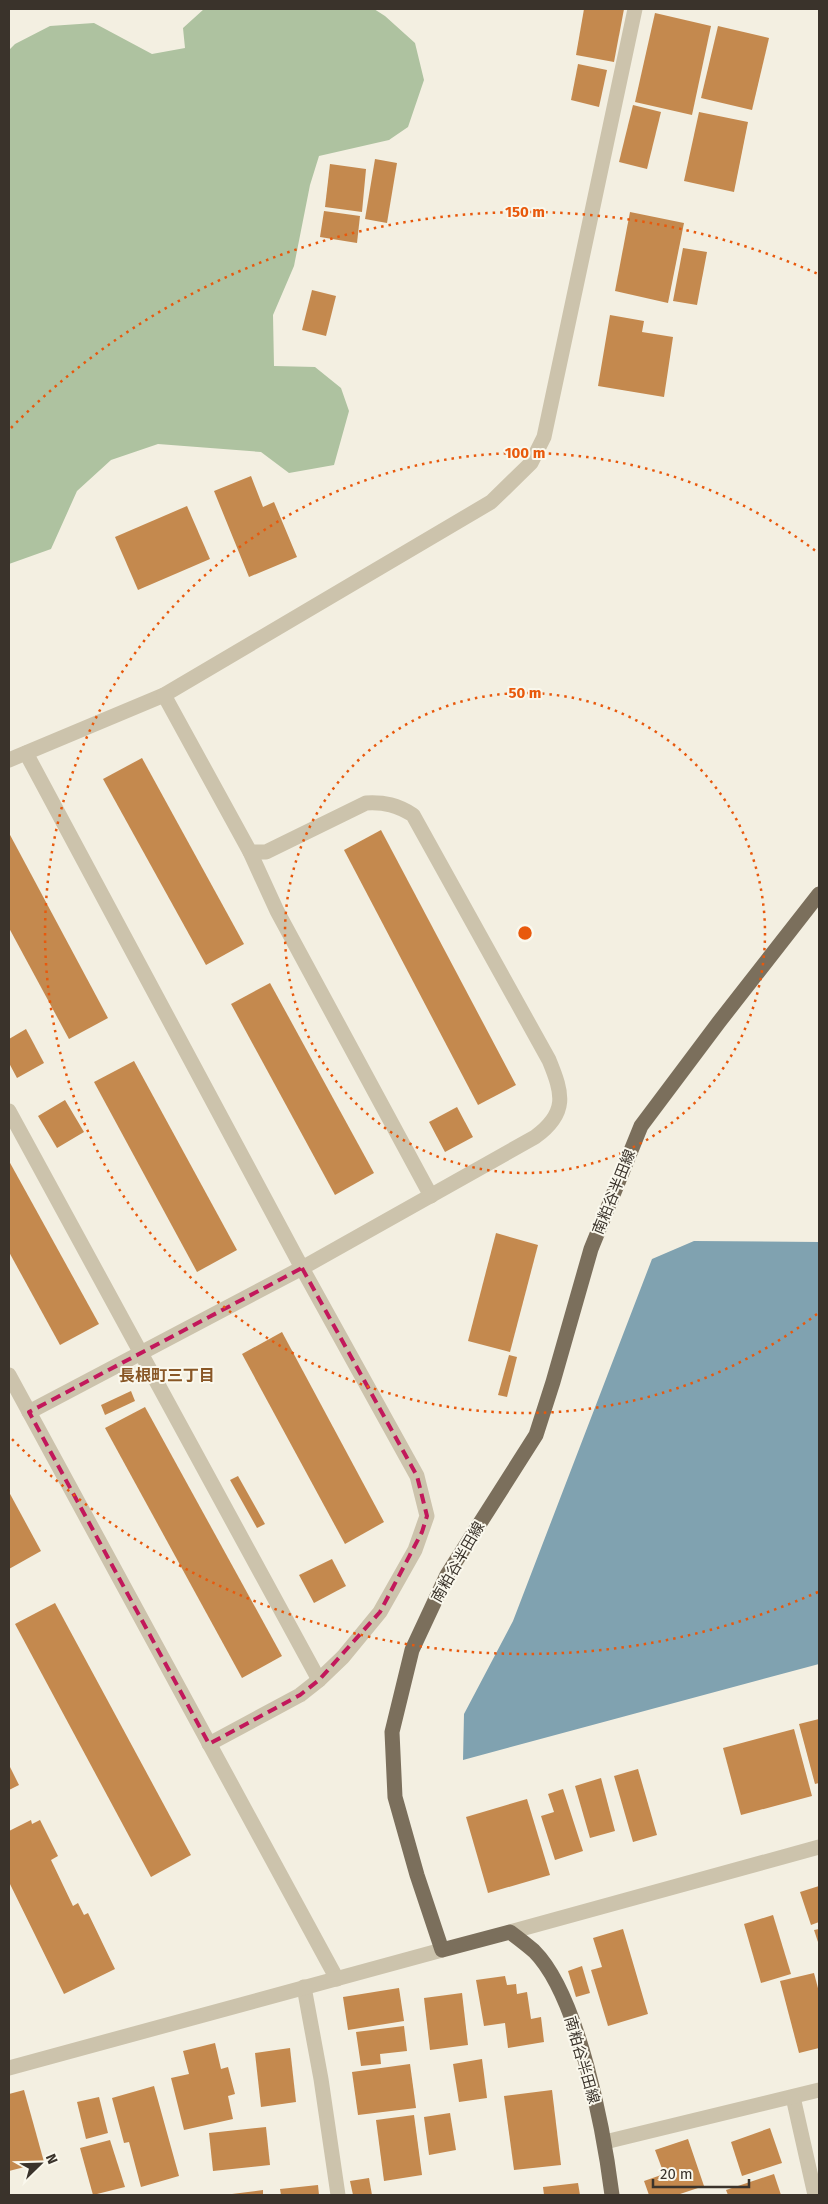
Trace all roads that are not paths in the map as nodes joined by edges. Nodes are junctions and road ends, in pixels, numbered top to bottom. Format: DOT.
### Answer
graph roads {
  1 [pos="635,9"];
  2 [pos="164,695"];
  3 [pos="26,753"];
  4 [pos="9,760"];
  5 [pos="250,852"];
  6 [pos="819,894"];
  7 [pos="9,1111"];
  8 [pos="431,1196"];
  9 [pos="302,1268"];
  10 [pos="140,1354"];
  11 [pos="9,1375"];
  12 [pos="29,1412"];
  13 [pos="319,1680"];
  14 [pos="209,1744"];
  15 [pos="819,1847"];
  16 [pos="510,1932"];
  17 [pos="442,1950"];
  18 [pos="337,1979"];
  19 [pos="304,1987"];
  20 [pos="9,2068"];
  21 [pos="819,2090"];
  22 [pos="793,2098"];
  23 [pos="605,2142"];
  24 [pos="338,2195"];
  25 [pos="612,2195"];
  26 [pos="815,2195"];
  1 -- 2 [label="street"];
  2 -- 3 [label="street"];
  2 -- 5 [label="street"];
  3 -- 4 [label="street"];
  3 -- 9 [label="street"];
  5 -- 8 [label="street"];
  5 -- 8 [label="street"];
  6 -- 17 [label="main road, 南粕谷半田線"];
  7 -- 10 [label="street"];
  8 -- 9 [label="street"];
  9 -- 10 [label="street"];
  9 -- 13 [label="street"];
  10 -- 12 [label="street"];
  10 -- 13 [label="street"];
  11 -- 12 [label="street"];
  12 -- 14 [label="street"];
  13 -- 14 [label="street"];
  14 -- 18 [label="street"];
  15 -- 16 [label="street"];
  16 -- 17 [label="main road"];
  16 -- 23 [label="main road, 南粕谷半田線"];
  17 -- 18 [label="street"];
  18 -- 19 [label="street"];
  19 -- 20 [label="street"];
  19 -- 24 [label="street"];
  21 -- 22 [label="street"];
  22 -- 23 [label="street"];
  22 -- 26 [label="street"];
  23 -- 25 [label="main road, 南粕谷半田線"];
}
